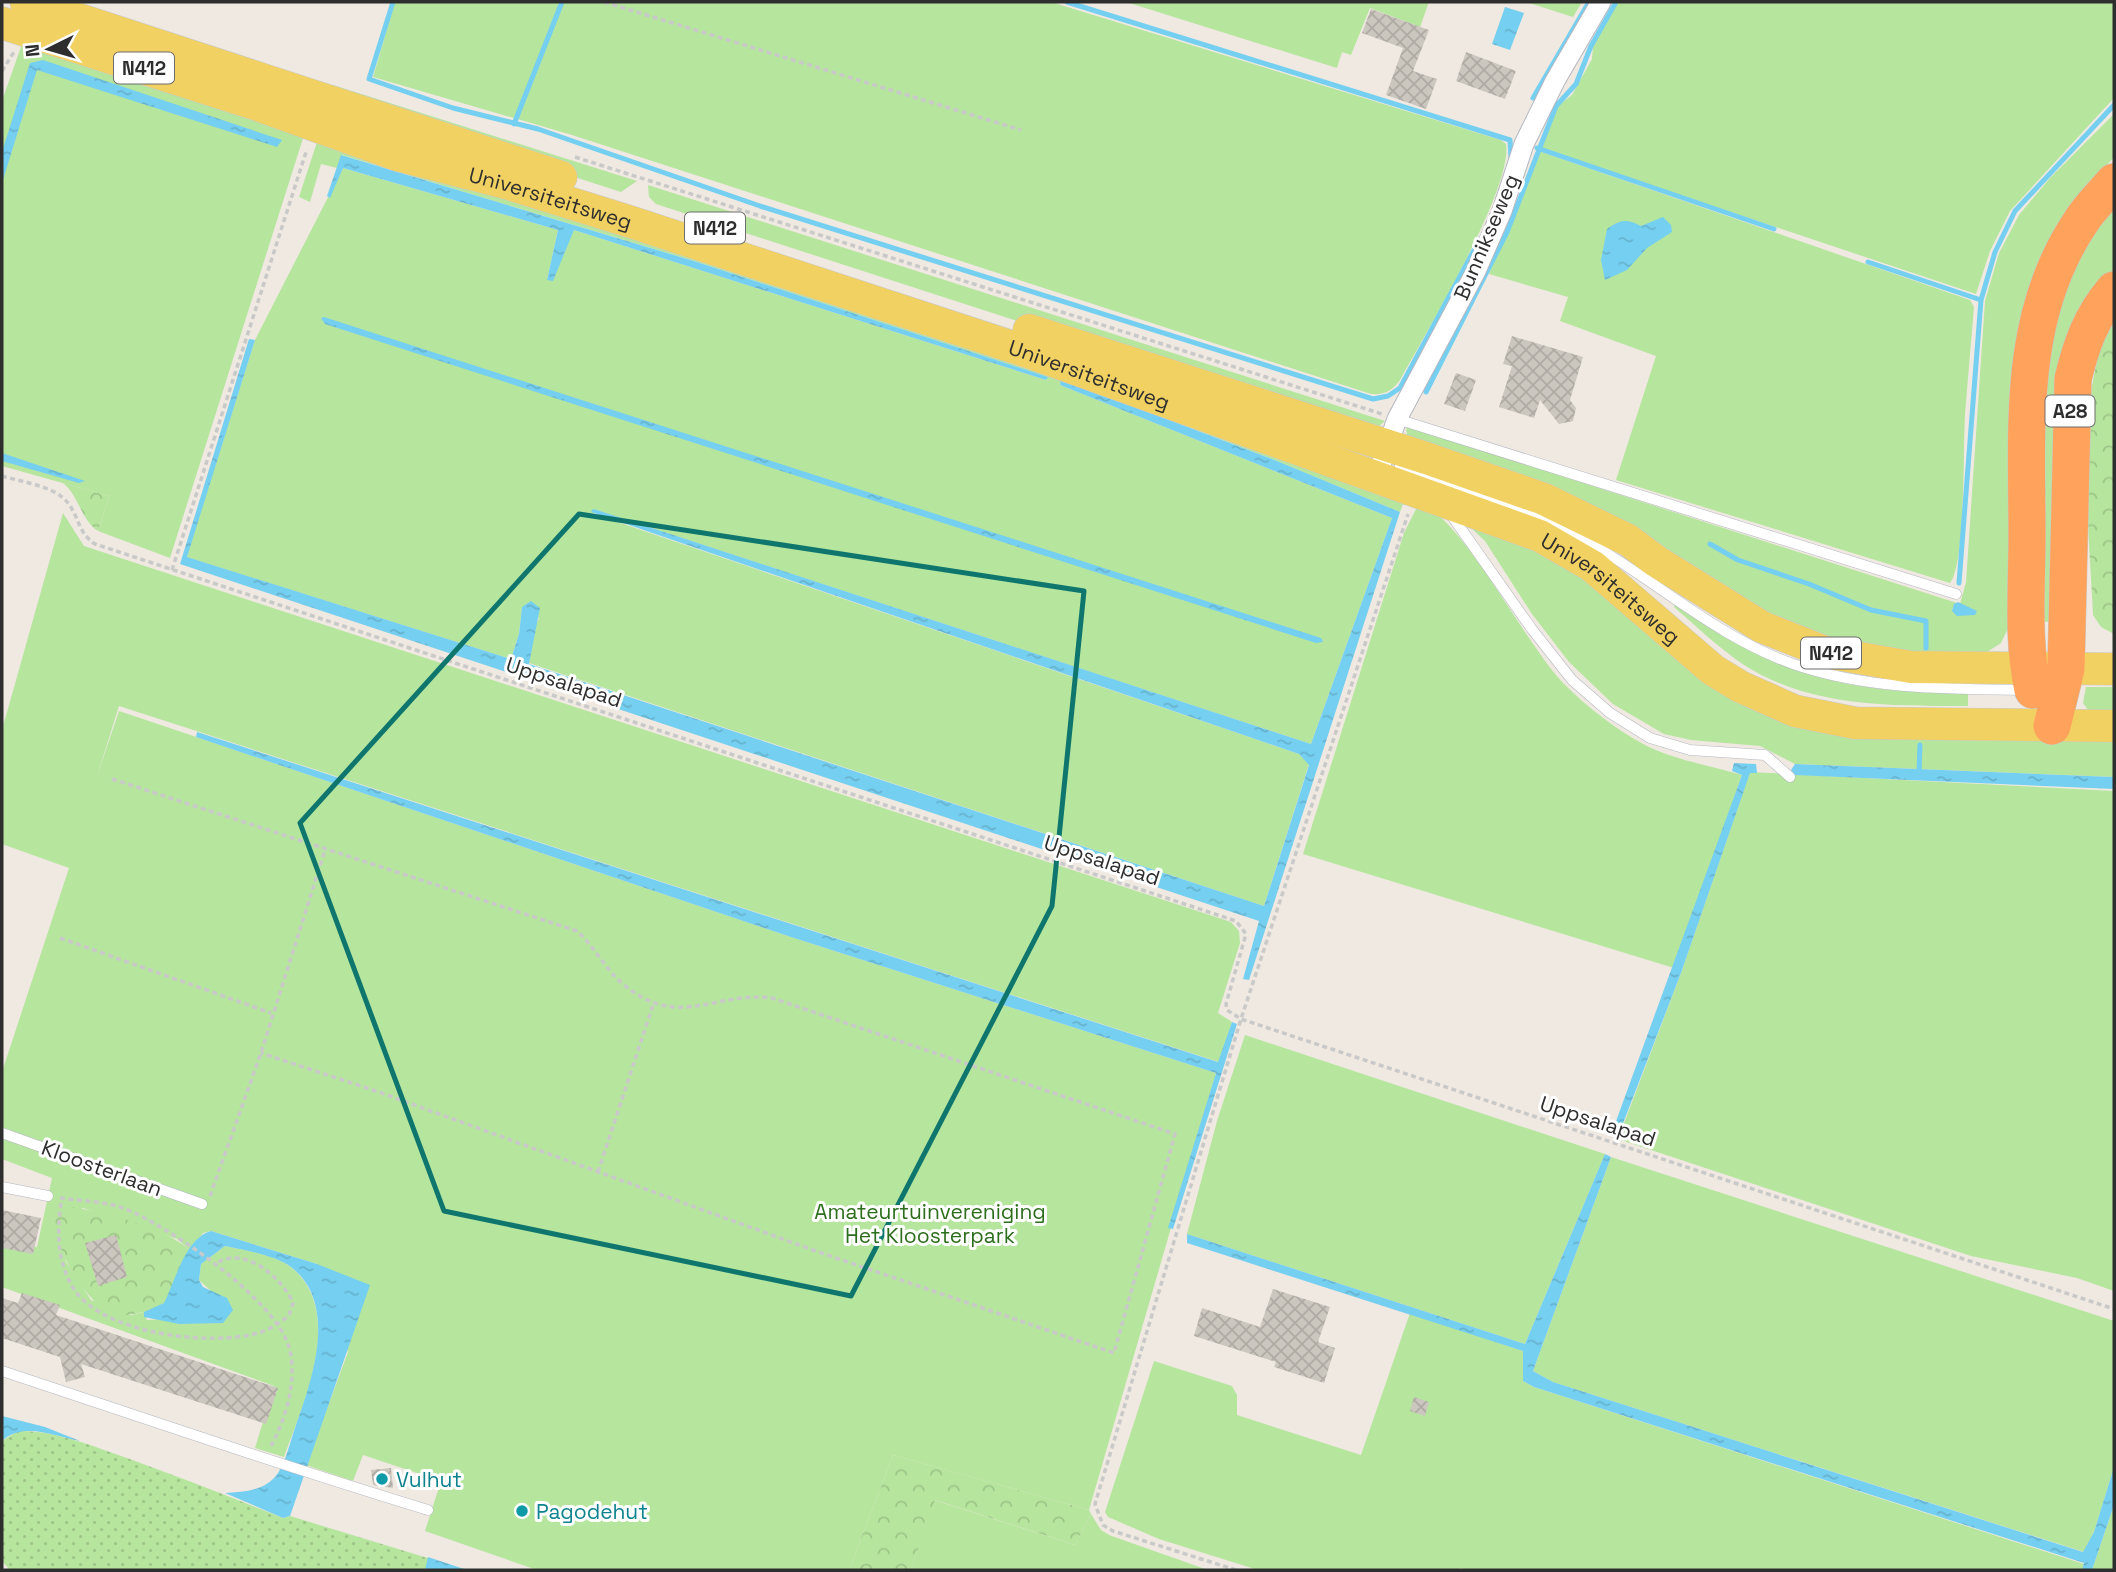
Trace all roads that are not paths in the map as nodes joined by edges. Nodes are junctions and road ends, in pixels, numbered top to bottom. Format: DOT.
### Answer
graph roads {
  1 [pos="1601,2"];
  2 [pos="19,21"];
  3 [pos="72,33"];
  4 [pos="191,68"];
  5 [pos="476,162"];
  6 [pos="2114,182"];
  7 [pos="2114,290"];
  8 [pos="1296,429"];
  9 [pos="1383,451"];
  10 [pos="1419,479"];
  11 [pos="1956,594"];
  12 [pos="2066,669"];
  13 [pos="2114,669"];
  14 [pos="2030,679"];
  15 [pos="2052,726"];
  16 [pos="2114,726"];
  17 [pos="1790,777"];
  18 [pos="2,1133"];
  19 [pos="2,1186"];
  20 [pos="48,1196"];
  21 [pos="202,1204"];
  22 [pos="2,1371"];
  23 [pos="428,1510"];
  1 -- 9 [label="street, Bunnikseweg"];
  2 -- 3 [label="lane"];
  2 -- 4 [label="lane, N412"];
  2 -- 9 [label="main road, Universiteitsweg / N412"];
  2 -- 9 [label="main road, Universiteitsweg / N412"];
  5 -- 8 [label="lane, Universiteitsweg / N412"];
  6 -- 14 [label="highway, A28"];
  7 -- 12 [label="highway, A28"];
  9 -- 10 [label="main road, Universiteitsweg / N412"];
  9 -- 11 [label="lane"];
  10 -- 14 [label="main road, Universiteitsweg / N412"];
  10 -- 15 [label="main road, Universiteitsweg / N412"];
  10 -- 17 [label="lane"];
  12 -- 13 [label="main road, Universiteitsweg / N412"];
  12 -- 14 [label="main road, Universiteitsweg / N412"];
  12 -- 15 [label="highway, A28"];
  14 -- 15 [label="main road"];
  15 -- 16 [label="main road, Universiteitsweg / N412"];
  18 -- 21 [label="lane, Kloosterlaan"];
  19 -- 20 [label="lane"];
  22 -- 23 [label="lane"];
}
